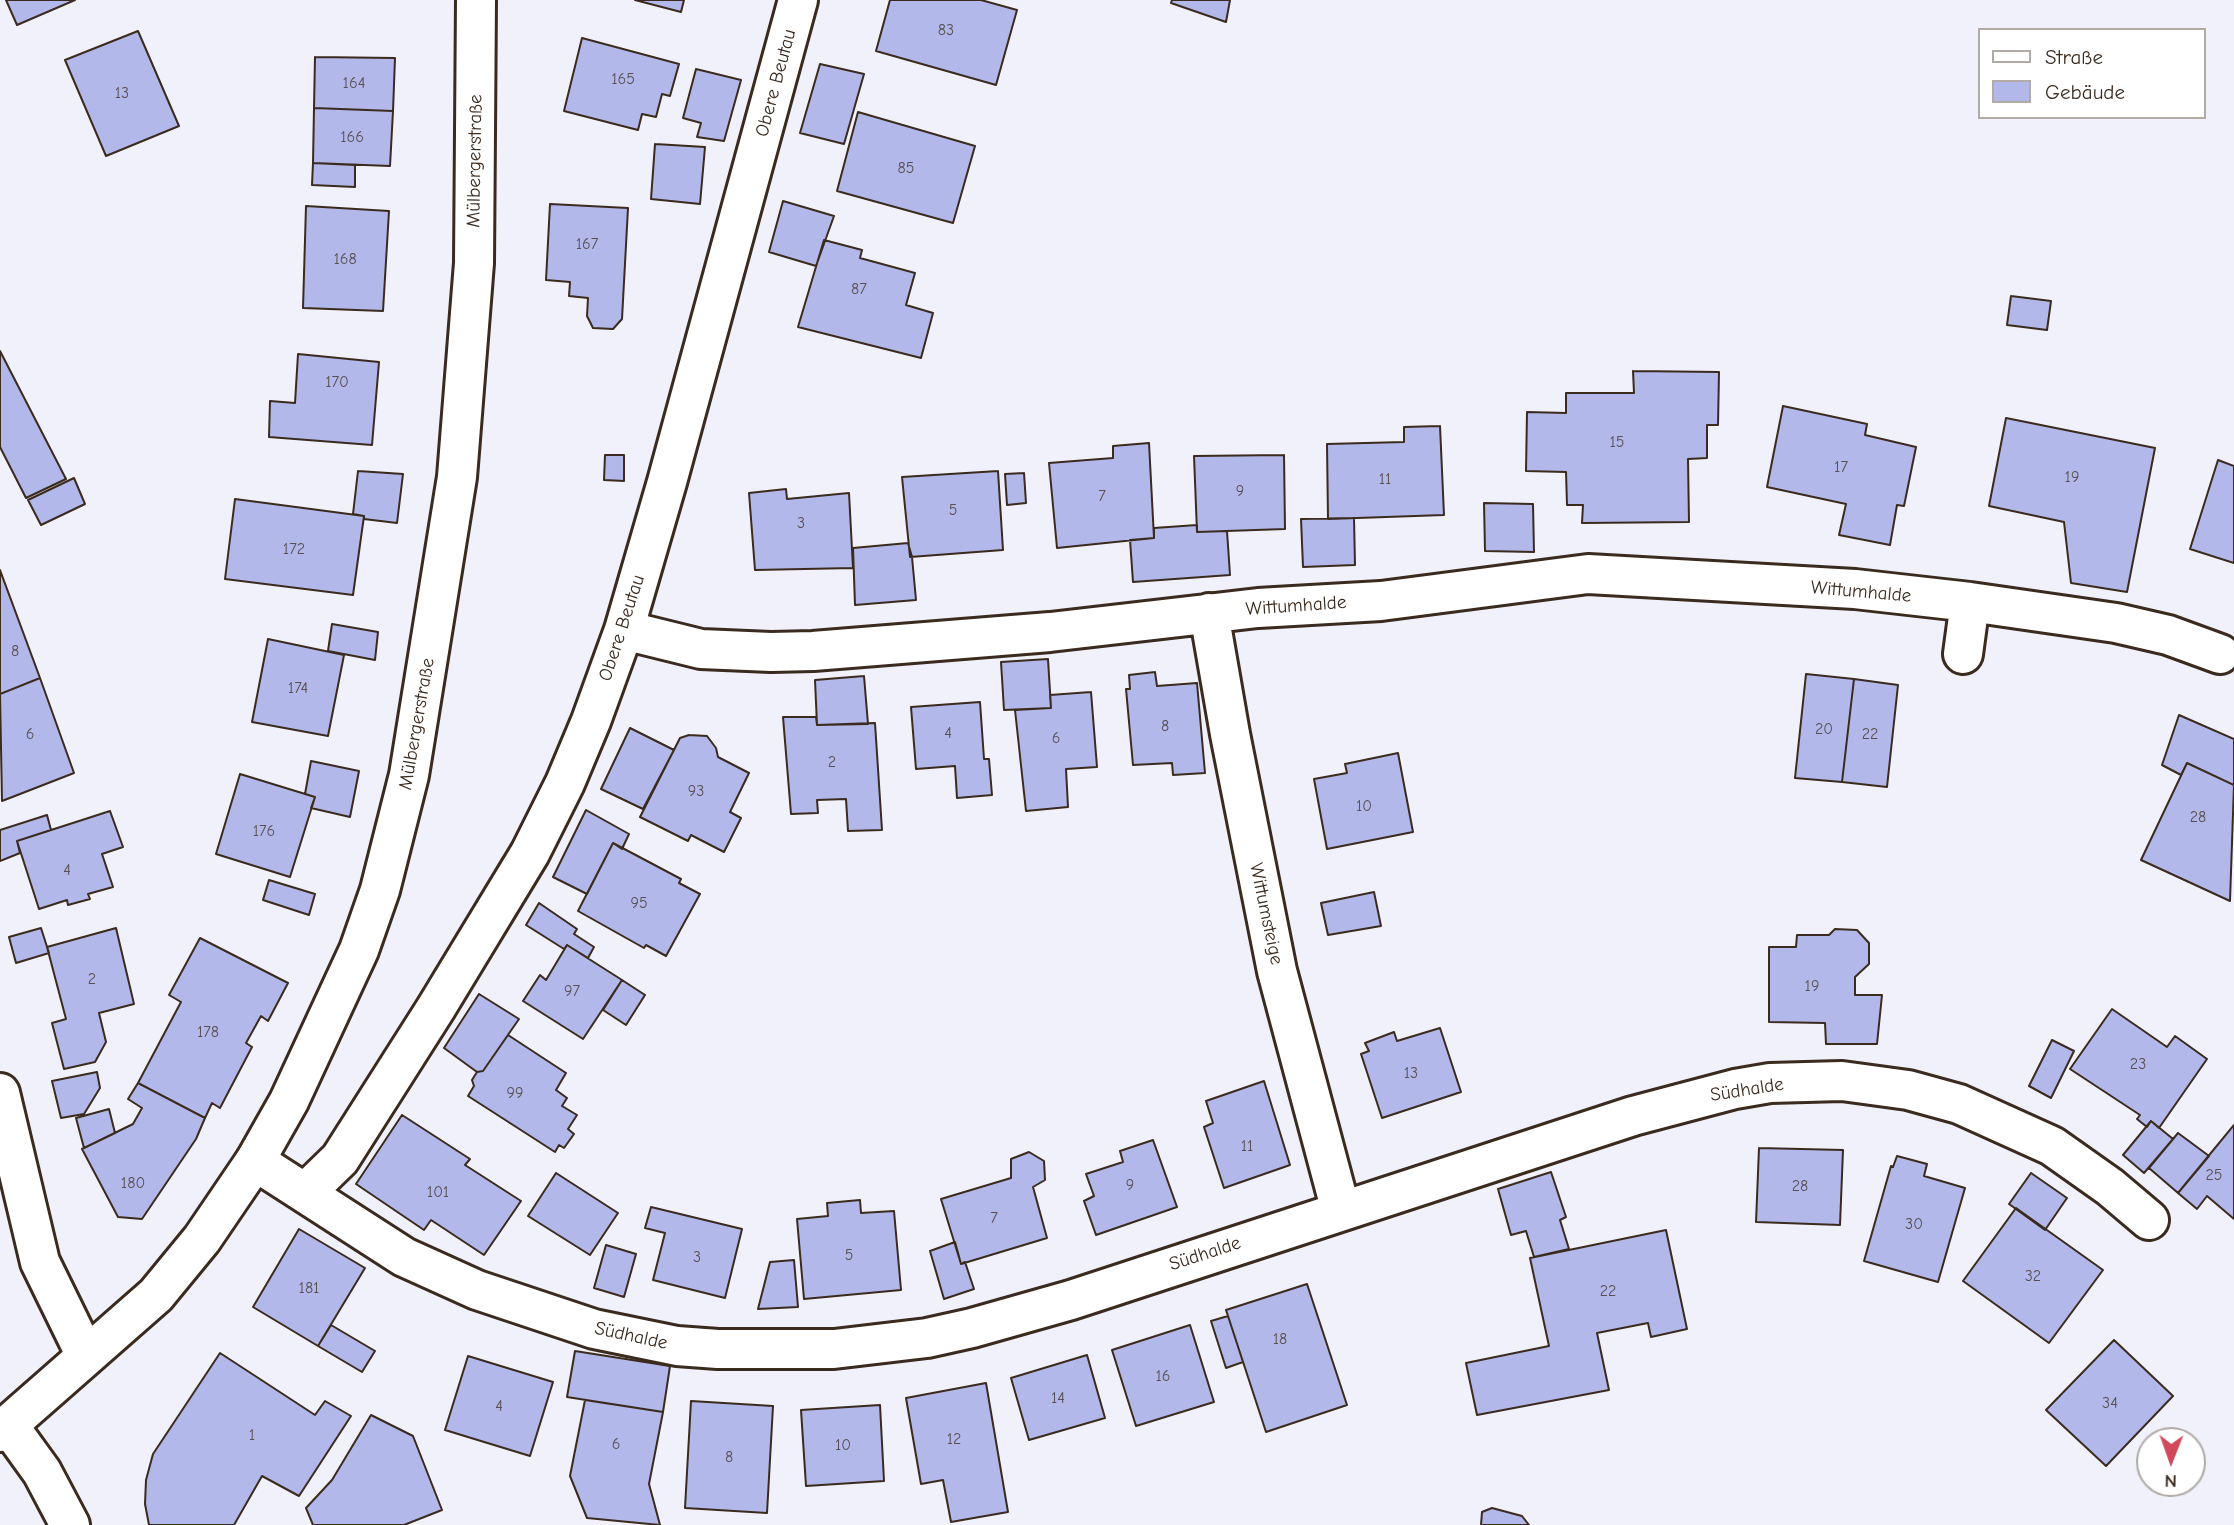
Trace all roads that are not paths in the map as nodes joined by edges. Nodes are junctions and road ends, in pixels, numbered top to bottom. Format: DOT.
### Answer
graph roads {
  1 [pos="476,0"];
  2 [pos="798,0"];
  3 [pos="1970,602"];
  4 [pos="1209,612"];
  5 [pos="624,631"];
  6 [pos="1963,654"];
  7 [pos="2220,654"];
  8 [pos="4,1108"];
  9 [pos="255,1161"];
  10 [pos="305,1193"];
  11 [pos="1341,1211"];
  12 [pos="2149,1220"];
  13 [pos="86,1356"];
  14 [pos="4,1428"];
  15 [pos="70,1525"];
  1 -- 9 [label="street, Mülbergerstraße"];
  2 -- 5 [label="street, Obere Beutau"];
  3 -- 4 [label="street, Wittumhalde"];
  3 -- 6 [label="street"];
  3 -- 7 [label="street, Wittumhalde"];
  4 -- 5 [label="street, Wittumhalde"];
  4 -- 11 [label="street, Wittumsteige"];
  5 -- 10 [label="street, Obere Beutau"];
  8 -- 13 [label="street"];
  9 -- 10 [label="street, Südhalde"];
  9 -- 13 [label="street, Mülbergerstraße"];
  10 -- 11 [label="street, Südhalde"];
  11 -- 12 [label="street, Südhalde"];
  13 -- 14 [label="street, Mülbergerstraße"];
  14 -- 15 [label="street"];
}
